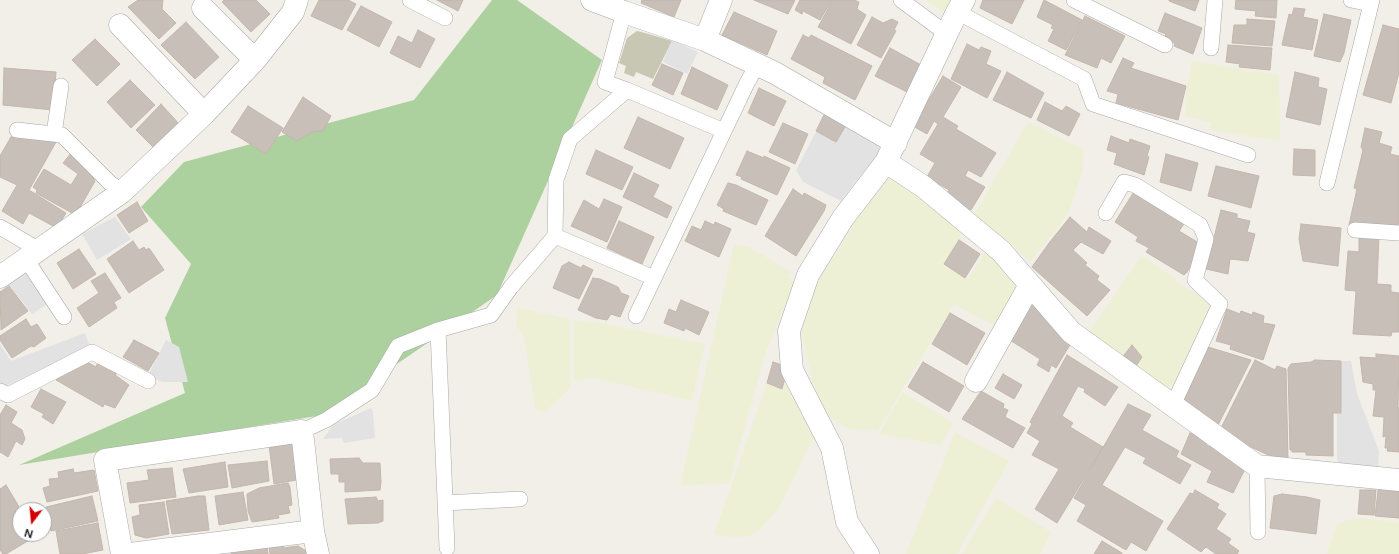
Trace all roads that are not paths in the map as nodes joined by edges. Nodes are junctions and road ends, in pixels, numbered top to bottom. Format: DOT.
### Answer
graph roads {
  1 [pos="297,0"];
  2 [pos="410,0"];
  3 [pos="592,0"];
  4 [pos="721,0"];
  5 [pos="901,0"];
  6 [pos="1074,0"];
  7 [pos="1215,0"];
  8 [pos="1351,0"];
  9 [pos="1372,2"];
  10 [pos="960,6"];
  11 [pos="203,8"];
  12 [pos="624,12"];
  13 [pos="445,18"];
  14 [pos="120,25"];
  15 [pos="947,34"];
  16 [pos="705,40"];
  17 [pos="1165,45"];
  18 [pos="1211,48"];
  19 [pos="255,60"];
  20 [pos="757,65"];
  21 [pos="62,86"];
  22 [pos="628,90"];
  23 [pos="204,114"];
  24 [pos="17,130"];
  25 [pos="724,131"];
  26 [pos="54,134"];
  27 [pos="896,143"];
  28 [pos="1248,155"];
  29 [pos="886,162"];
  30 [pos="1326,183"];
  31 [pos="122,192"];
  32 [pos="1106,213"];
  33 [pos="0,227"];
  34 [pos="1355,230"];
  35 [pos="1399,233"];
  36 [pos="555,236"];
  37 [pos="33,255"];
  38 [pos="0,277"];
  39 [pos="654,278"];
  40 [pos="1030,285"];
  41 [pos="636,316"];
  42 [pos="64,317"];
  43 [pos="438,330"];
  44 [pos="148,381"];
  45 [pos="976,381"];
  46 [pos="0,391"];
  47 [pos="1173,405"];
  48 [pos="302,431"];
  49 [pos="1257,466"];
  50 [pos="1399,480"];
  51 [pos="520,499"];
  52 [pos="445,502"];
  53 [pos="314,530"];
  54 [pos="1258,532"];
  55 [pos="447,548"];
  56 [pos="122,554"];
  57 [pos="130,554"];
  58 [pos="318,554"];
  59 [pos="868,554"];
  1 -- 19 [label="street"];
  2 -- 13 [label="lane"];
  3 -- 12 [label="street"];
  4 -- 16 [label="street"];
  5 -- 15 [label="lane"];
  6 -- 17 [label="lane"];
  7 -- 18 [label="lane"];
  8 -- 9 [label="lane"];
  9 -- 30 [label="lane"];
  10 -- 15 [label="street"];
  10 -- 28 [label="lane"];
  11 -- 19 [label="street"];
  12 -- 16 [label="street"];
  12 -- 22 [label="lane"];
  14 -- 23 [label="street"];
  15 -- 27 [label="street"];
  16 -- 20 [label="street"];
  19 -- 23 [label="street"];
  20 -- 25 [label="lane"];
  20 -- 27 [label="street"];
  21 -- 26 [label="lane"];
  22 -- 25 [label="lane"];
  22 -- 36 [label="lane"];
  23 -- 31 [label="street"];
  24 -- 26 [label="lane"];
  25 -- 39 [label="lane"];
  26 -- 31 [label="lane"];
  27 -- 29 [label="street"];
  29 -- 40 [label="street"];
  29 -- 59 [label="street"];
  31 -- 37 [label="street"];
  32 -- 47 [label="lane"];
  33 -- 37 [label="lane"];
  34 -- 35 [label="lane"];
  36 -- 39 [label="lane"];
  36 -- 43 [label="lane"];
  37 -- 38 [label="street"];
  37 -- 42 [label="lane"];
  39 -- 41 [label="lane"];
  40 -- 45 [label="street"];
  40 -- 47 [label="street"];
  43 -- 48 [label="lane"];
  43 -- 52 [label="lane"];
  44 -- 46 [label="lane"];
  47 -- 49 [label="street"];
  48 -- 53 [label="street"];
  48 -- 56 [label="street"];
  49 -- 50 [label="street"];
  49 -- 54 [label="lane"];
  51 -- 52 [label="lane"];
  52 -- 55 [label="lane"];
  53 -- 57 [label="street"];
  53 -- 58 [label="street"];
}
